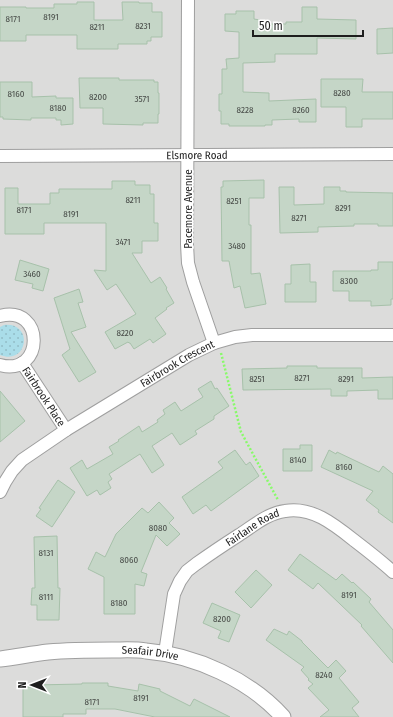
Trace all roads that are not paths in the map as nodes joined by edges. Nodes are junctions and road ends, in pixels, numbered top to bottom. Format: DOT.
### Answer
graph roads {
  1 [pos="188,0"];
  2 [pos="393,154"];
  3 [pos="187,155"];
  4 [pos="0,156"];
  5 [pos="0,316"];
  6 [pos="393,335"];
  7 [pos="214,343"];
  8 [pos="22,363"];
  9 [pos="0,365"];
  10 [pos="66,430"];
  11 [pos="0,492"];
  12 [pos="393,572"];
  13 [pos="165,653"];
  14 [pos="0,659"];
  15 [pos="283,717"];
  1 -- 3 [label="street, Pacemore Avenue"];
  2 -- 3 [label="street, Elsmore Road"];
  3 -- 4 [label="street, Elsmore Road"];
  3 -- 7 [label="street, Pacemore Avenue"];
  5 -- 8 [label="street, Fairbrook Place"];
  6 -- 7 [label="street, Fairbrook Crescent"];
  7 -- 10 [label="street, Fairbrook Crescent"];
  8 -- 9 [label="street, Fairbrook Place"];
  8 -- 10 [label="street, Fairbrook Place"];
  10 -- 11 [label="street, Fairbrook Crescent"];
  12 -- 13 [label="street, Fairlane Road"];
  13 -- 14 [label="street, Seafair Drive"];
  13 -- 15 [label="street, Seafair Drive"];
}
